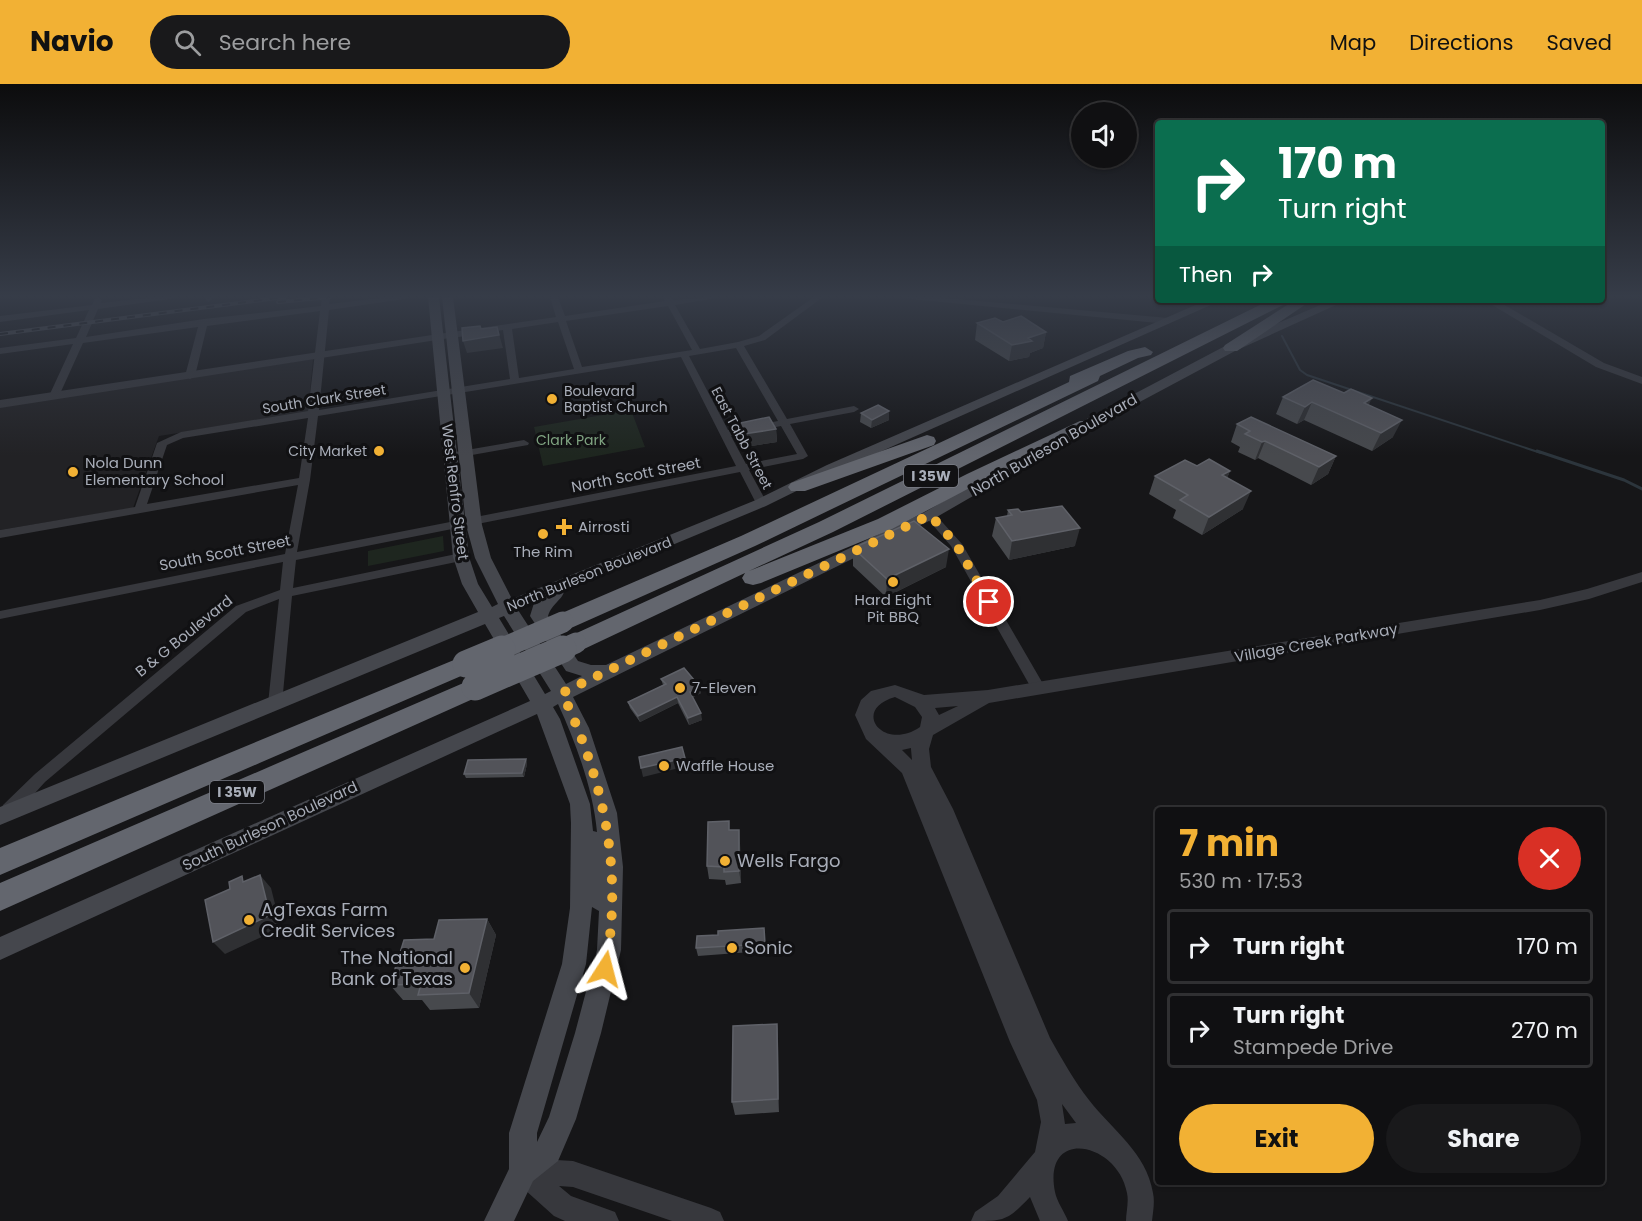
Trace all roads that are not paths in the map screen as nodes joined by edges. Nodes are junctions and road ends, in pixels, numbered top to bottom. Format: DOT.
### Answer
graph roads {
  1 [pos="76,350"];
  2 [pos="197,350"];
  3 [pos="321,350"];
  4 [pos="352,350"];
  5 [pos="444,350"];
  6 [pos="448,350"];
  7 [pos="510,350"];
  8 [pos="572,350"];
  9 [pos="704,350"];
  10 [pos="742,350"];
  11 [pos="1102,350"];
  12 [pos="1149,350"];
  13 [pos="1181,350"];
  14 [pos="1227,350"];
  15 [pos="1574,350"];
  16 [pos="697,351"];
  17 [pos="1145,352"];
  18 [pos="683,354"];
  19 [pos="320,355"];
  20 [pos="579,371"];
  21 [pos="190,376"];
  22 [pos="515,381"];
  23 [pos="1642,381"];
  24 [pos="458,391"];
  25 [pos="442,393"];
  26 [pos="54,396"];
  27 [pos="0,404"];
  28 [pos="854,409"];
  29 [pos="314,415"];
  30 [pos="784,421"];
  31 [pos="1086,425"];
  32 [pos="724,434"];
  33 [pos="524,443"];
  34 [pos="466,453"];
  35 [pos="449,456"];
  36 [pos="741,469"];
  37 [pos="305,480"];
  38 [pos="798,487"];
  39 [pos="760,503"];
  40 [pos="138,511"];
  41 [pos="930,515"];
  42 [pos="474,520"];
  43 [pos="457,524"];
  44 [pos="0,534"];
  45 [pos="290,557"];
  46 [pos="460,557"];
  47 [pos="1642,577"];
  48 [pos="570,582"];
  49 [pos="286,593"];
  50 [pos="509,607"];
  51 [pos="0,615"];
  52 [pos="488,615"];
  53 [pos="576,643"];
  54 [pos="608,671"];
  55 [pos="470,676"];
  56 [pos="1039,689"];
  57 [pos="988,697"];
  58 [pos="552,699"];
  59 [pos="923,702"];
  60 [pos="275,704"];
  61 [pos="925,731"];
  62 [pos="872,734"];
  63 [pos="580,804"];
  64 [pos="3,815"];
  65 [pos="0,862"];
  66 [pos="0,897"];
  67 [pos="612,902"];
  68 [pos="0,949"];
  69 [pos="1121,1152"];
  70 [pos="1045,1157"];
  71 [pos="523,1172"];
  72 [pos="500,1221"];
  73 [pos="606,1221"];
  74 [pos="711,1221"];
  75 [pos="984,1221"];
  76 [pos="1055,1221"];
  77 [pos="1139,1221"];
  1 -- 26 [label="street"];
  2 -- 21 [label="street"];
  3 -- 19 [label="street"];
  4 -- 19 [label="street"];
  5 -- 25 [label="main road, West Renfro Street"];
  6 -- 24 [label="main road"];
  7 -- 22 [label="street"];
  8 -- 20 [label="street"];
  9 -- 16 [label="street, South Clark Street"];
  10 -- 30 [label="street"];
  11 -- 38 [label="main road, North Burleson Boulevard"];
  12 -- 17 [label="highway, I 35W"];
  13 -- 53 [label="highway, I 35W"];
  14 -- 31 [label="main road, North Burleson Boulevard"];
  15 -- 23 [label="street"];
  16 -- 18 [label="street, South Clark Street"];
  17 -- 38 [label="highway"];
  17 -- 55 [label="highway, I 35W, bridge"];
  18 -- 20 [label="street, South Clark Street"];
  18 -- 32 [label="street, East Tabb Street"];
  19 -- 21 [label="street"];
  19 -- 29 [label="street"];
  20 -- 22 [label="street, South Clark Street"];
  21 -- 26 [label="street"];
  22 -- 24 [label="street, South Clark Street"];
  24 -- 25 [label="street, South Clark Street"];
  24 -- 34 [label="main road"];
  25 -- 29 [label="street, South Clark Street"];
  25 -- 35 [label="main road, West Renfro Street"];
  26 -- 27 [label="street"];
  28 -- 30 [label="street"];
  29 -- 37 [label="street"];
  29 -- 40 [label="street, South Clark Street"];
  30 -- 32 [label="street"];
  30 -- 36 [label="street, North Scott Street"];
  31 -- 41 [label="main road, North Burleson Boulevard"];
  31 -- 53 [label="highway"];
  32 -- 36 [label="street, East Tabb Street"];
  33 -- 34 [label="street"];
  34 -- 35 [label="street"];
  34 -- 42 [label="main road"];
  35 -- 43 [label="main road, West Renfro Street"];
  36 -- 39 [label="street, East Tabb Street"];
  36 -- 42 [label="street, North Scott Street"];
  37 -- 40 [label="street"];
  37 -- 45 [label="street"];
  38 -- 39 [label="main road, North Burleson Boulevard"];
  39 -- 48 [label="main road, North Burleson Boulevard"];
  40 -- 44 [label="street"];
  41 -- 54 [label="main road, North Burleson Boulevard"];
  41 -- 56 [label="street"];
  42 -- 43 [label="street, North Scott Street"];
  42 -- 50 [label="main road"];
  43 -- 45 [label="street, South Scott Street"];
  43 -- 46 [label="main road, West Renfro Street"];
  45 -- 49 [label="street"];
  45 -- 51 [label="street, South Scott Street"];
  46 -- 49 [label="street, B & G Boulevard"];
  46 -- 52 [label="main road, West Renfro Street"];
  47 -- 56 [label="street, Village Creek Parkway"];
  48 -- 50 [label="main road, North Burleson Boulevard"];
  48 -- 54 [label="main road"];
  49 -- 60 [label="street"];
  49 -- 64 [label="street, B & G Boulevard"];
  50 -- 52 [label="main road, North Burleson Boulevard"];
  50 -- 58 [label="main road"];
  52 -- 58 [label="main road, West Renfro Street"];
  52 -- 60 [label="main road"];
  53 -- 55 [label="highway, I 35W, bridge"];
  54 -- 58 [label="main road, North Burleson Boulevard"];
  55 -- 65 [label="highway, I 35W"];
  55 -- 66 [label="highway, I 35W"];
  56 -- 57 [label="street, Village Creek Parkway"];
  57 -- 59 [label="street, Village Creek Parkway"];
  57 -- 61 [label="street, Village Creek Parkway"];
  58 -- 63 [label="main road"];
  58 -- 67 [label="main road"];
  58 -- 68 [label="main road, South Burleson Boulevard"];
  59 -- 61 [label="street"];
  59 -- 62 [label="street, Village Creek Parkway"];
  60 -- 64 [label="main road"];
  61 -- 62 [label="street, Village Creek Parkway"];
  61 -- 69 [label="street"];
  62 -- 70 [label="street"];
  63 -- 67 [label="main road"];
  63 -- 71 [label="main road"];
  67 -- 71 [label="main road"];
  69 -- 70 [label="street"];
  69 -- 77 [label="street"];
  70 -- 75 [label="street"];
  70 -- 76 [label="street"];
  71 -- 72 [label="main road"];
  71 -- 73 [label="street"];
  71 -- 74 [label="street"];
}
